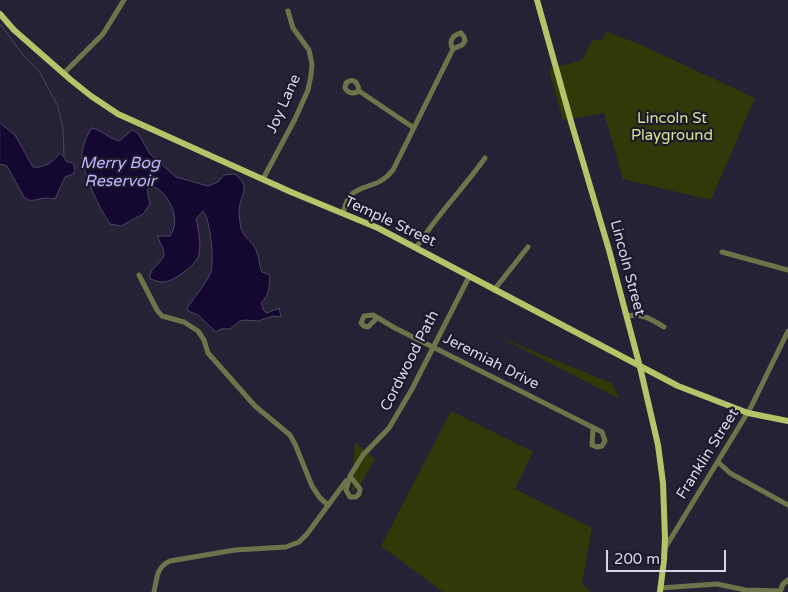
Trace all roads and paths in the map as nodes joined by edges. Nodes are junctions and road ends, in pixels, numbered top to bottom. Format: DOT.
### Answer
graph roads {
  1 [pos="124,0"];
  2 [pos="537,0"];
  3 [pos="288,11"];
  4 [pos="0,14"];
  5 [pos="453,49"];
  6 [pos="64,73"];
  7 [pos="359,91"];
  8 [pos="414,128"];
  9 [pos="485,158"];
  10 [pos="263,179"];
  11 [pos="342,213"];
  12 [pos="528,247"];
  13 [pos="416,248"];
  14 [pos="722,252"];
  15 [pos="788,270"];
  16 [pos="138,275"];
  17 [pos="469,277"];
  18 [pos="494,290"];
  19 [pos="627,316"];
  20 [pos="377,318"];
  21 [pos="664,327"];
  22 [pos="788,331"];
  23 [pos="433,346"];
  24 [pos="640,367"];
  25 [pos="748,413"];
  26 [pos="788,421"];
  27 [pos="593,428"];
  28 [pos="718,462"];
  29 [pos="328,505"];
  30 [pos="788,505"];
  31 [pos="665,549"];
  32 [pos="788,580"];
  33 [pos="660,590"];
  34 [pos="154,592"];
  35 [pos="780,592"];
  1 -- 6 [label="street"];
  2 -- 19 [label="main road, Lincoln Street"];
  3 -- 10 [label="street, Joy Lane"];
  4 -- 6 [label="main road, Temple Street"];
  5 -- 8 [label="street"];
  6 -- 10 [label="main road, Temple Street"];
  7 -- 8 [label="street"];
  8 -- 11 [label="street"];
  9 -- 13 [label="street"];
  10 -- 11 [label="main road, Temple Street"];
  11 -- 13 [label="main road, Temple Street"];
  12 -- 18 [label="street"];
  13 -- 17 [label="main road, Temple Street"];
  14 -- 15 [label="street"];
  16 -- 29 [label="street"];
  17 -- 18 [label="main road, Temple Street"];
  17 -- 23 [label="street, Cordwood Path"];
  18 -- 24 [label="main road, Temple Street"];
  19 -- 21 [label="street"];
  19 -- 24 [label="main road, Lincoln Street"];
  20 -- 23 [label="street, Jeremiah Drive"];
  22 -- 25 [label="street, Franklin Street"];
  23 -- 27 [label="street, Jeremiah Drive"];
  23 -- 29 [label="street, Cordwood Path"];
  24 -- 25 [label="main road, Temple Street"];
  24 -- 31 [label="main road, Lincoln Street"];
  25 -- 26 [label="main road, Temple Street"];
  25 -- 28 [label="street, Franklin Street"];
  28 -- 30 [label="street"];
  28 -- 31 [label="street, Franklin Street"];
  29 -- 34 [label="street, Cordwood Path"];
  31 -- 33 [label="main road, Franklin Street"];
  32 -- 35 [label="street"];
  33 -- 35 [label="street"];
}
